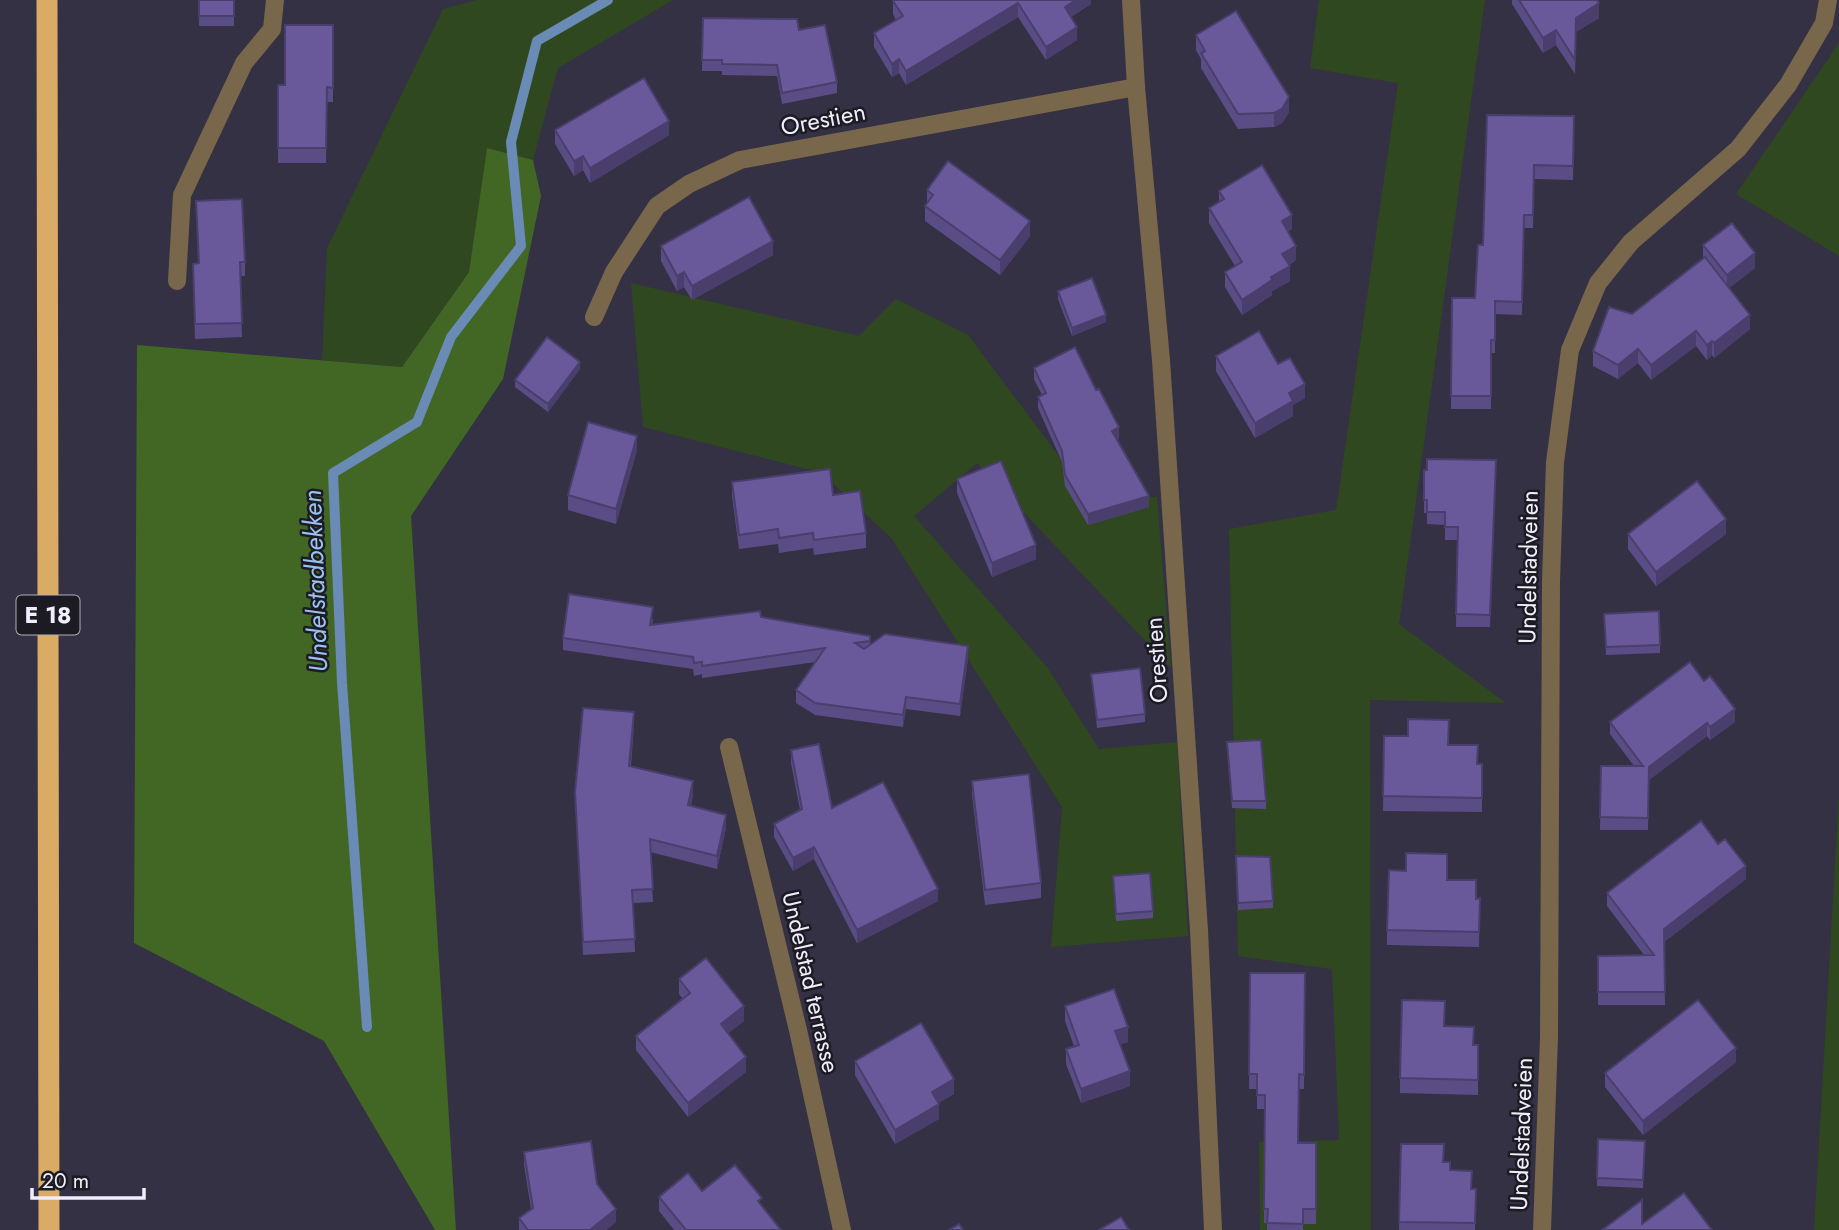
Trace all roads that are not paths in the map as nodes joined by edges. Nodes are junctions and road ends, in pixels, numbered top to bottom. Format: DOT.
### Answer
graph roads {
  1 [pos="47,0"];
  2 [pos="275,0"];
  3 [pos="1131,0"];
  4 [pos="1828,0"];
  5 [pos="1136,87"];
  6 [pos="177,281"];
  7 [pos="594,317"];
  8 [pos="729,747"];
  9 [pos="48,1230"];
  10 [pos="842,1230"];
  11 [pos="1213,1230"];
  12 [pos="1542,1230"];
  1 -- 9 [label="highway, E 18"];
  2 -- 6 [label="street"];
  3 -- 5 [label="street, Orestien"];
  4 -- 12 [label="street, Undelstadveien"];
  5 -- 7 [label="street, Orestien"];
  5 -- 11 [label="street, Orestien"];
  8 -- 10 [label="street, Undelstad terrasse"];
}
